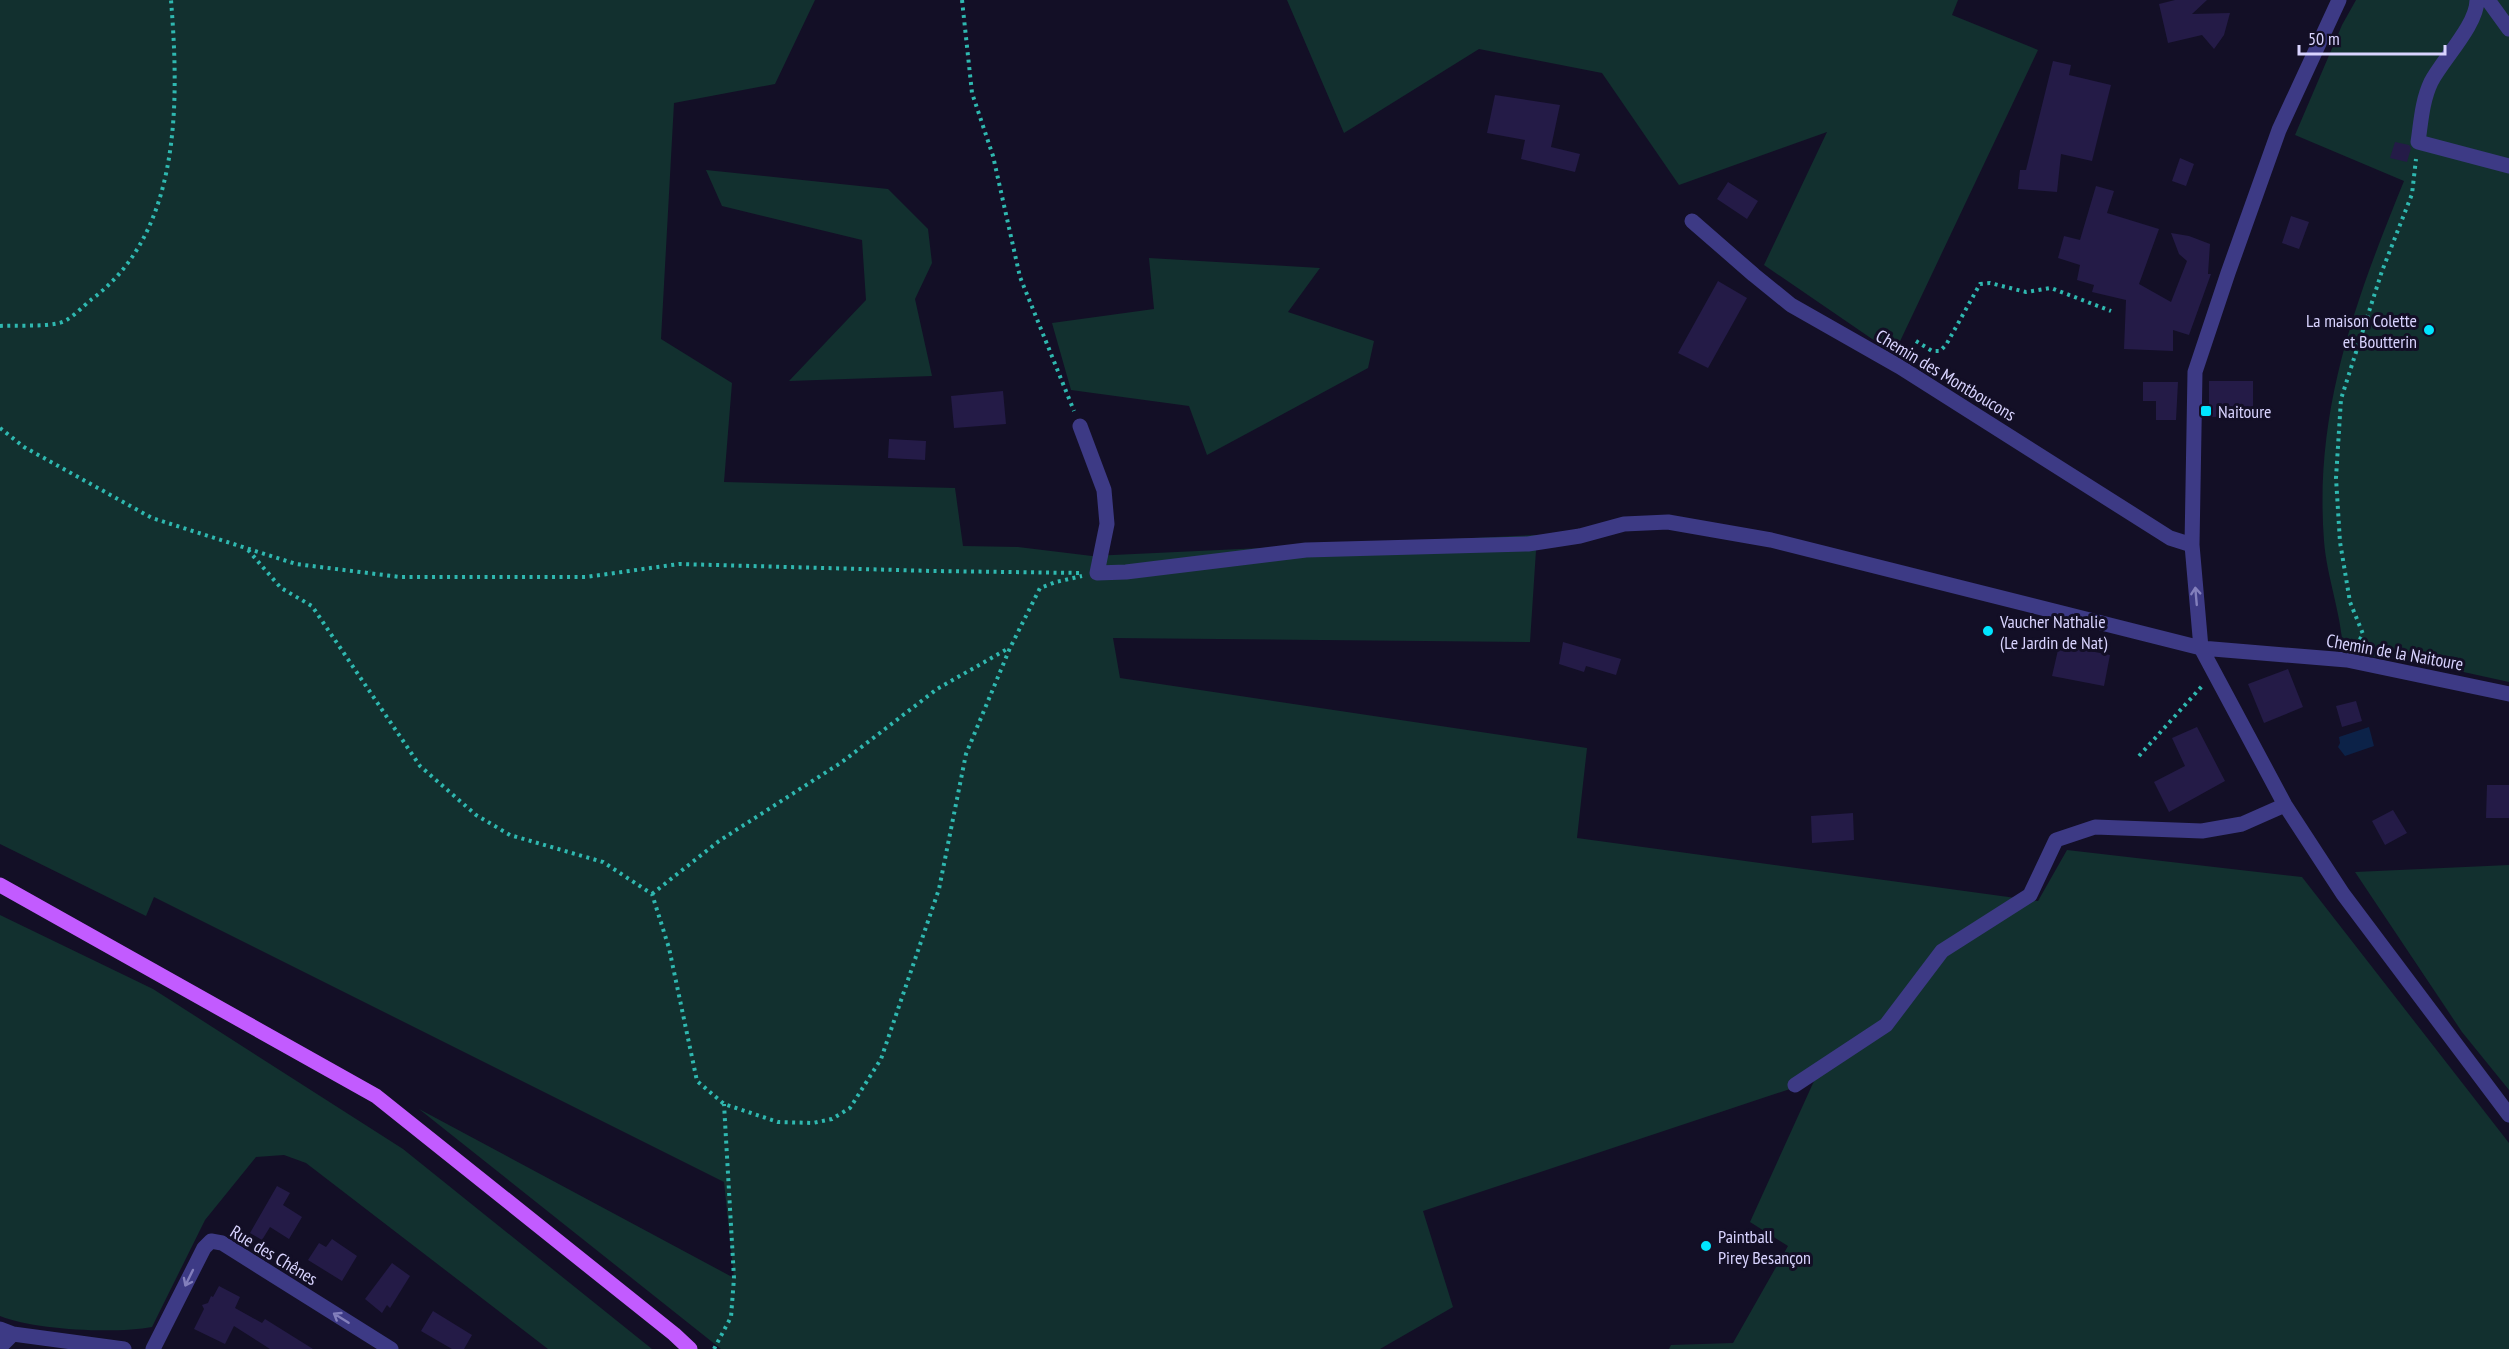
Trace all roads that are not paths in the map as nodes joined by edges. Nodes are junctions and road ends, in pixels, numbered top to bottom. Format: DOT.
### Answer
graph roads {
  1 [pos="2339,0"];
  2 [pos="2477,0"];
  3 [pos="2488,0"];
  4 [pos="2509,29"];
  5 [pos="2509,166"];
  6 [pos="1692,221"];
  7 [pos="1080,426"];
  8 [pos="2192,545"];
  9 [pos="2201,648"];
  10 [pos="2509,694"];
  11 [pos="2285,805"];
  12 [pos="0,885"];
  13 [pos="1795,1085"];
  14 [pos="2509,1115"];
  15 [pos="6,1331"];
  16 [pos="0,1347"];
  17 [pos="124,1349"];
  18 [pos="153,1349"];
  19 [pos="391,1349"];
  20 [pos="690,1349"];
  1 -- 8 [label="street"];
  2 -- 5 [label="street"];
  3 -- 4 [label="street"];
  6 -- 8 [label="street, Chemin des Montboucons"];
  7 -- 9 [label="street, Chemin de la Naitoure"];
  9 -- 8 [label="street, one-way"];
  9 -- 10 [label="street, Chemin de la Naitoure"];
  9 -- 11 [label="street"];
  11 -- 13 [label="street"];
  11 -- 14 [label="street"];
  12 -- 20 [label="main road"];
  15 -- 16 [label="street"];
  15 -- 17 [label="street"];
  19 -- 18 [label="street, Rue des Chênes, one-way"];
}
